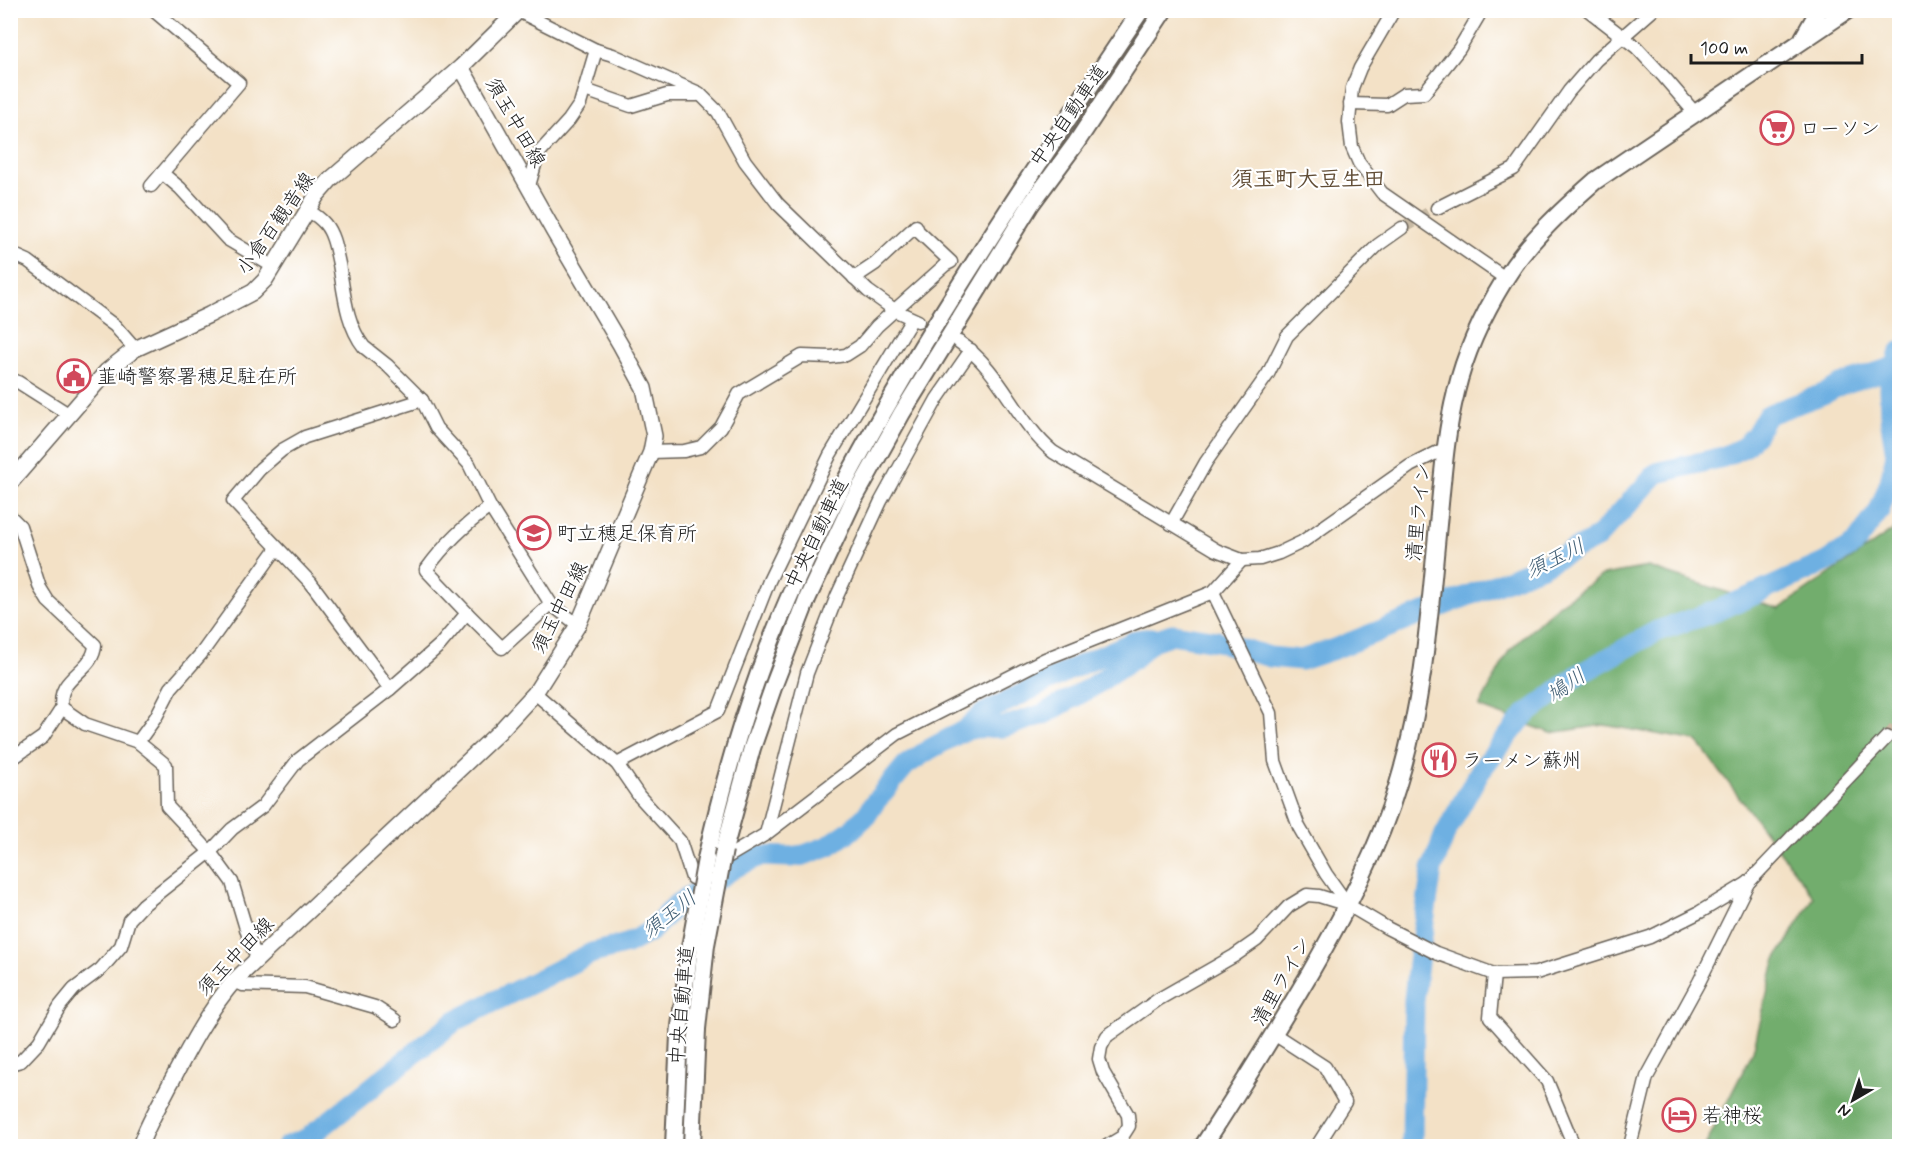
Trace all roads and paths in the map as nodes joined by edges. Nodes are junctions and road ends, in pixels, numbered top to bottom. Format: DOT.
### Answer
graph roads {
  1 [pos="153,10"];
  2 [pos="1141,10"];
  3 [pos="1164,10"];
  4 [pos="1394,10"];
  5 [pos="1482,10"];
  6 [pos="1588,10"];
  7 [pos="1653,10"];
  8 [pos="1848,10"];
  9 [pos="518,11"];
  10 [pos="1824,16"];
  11 [pos="1623,37"];
  12 [pos="596,50"];
  13 [pos="461,67"];
  14 [pos="585,90"];
  15 [pos="701,96"];
  16 [pos="1350,104"];
  17 [pos="1695,113"];
  18 [pos="162,173"];
  19 [pos="151,186"];
  20 [pos="529,186"];
  21 [pos="1437,207"];
  22 [pos="308,210"];
  23 [pos="1402,228"];
  24 [pos="10,253"];
  25 [pos="274,267"];
  26 [pos="854,278"];
  27 [pos="1505,278"];
  28 [pos="896,311"];
  29 [pos="959,342"];
  30 [pos="135,349"];
  31 [pos="972,350"];
  32 [pos="10,379"];
  33 [pos="422,400"];
  34 [pos="70,415"];
  35 [pos="1446,448"];
  36 [pos="651,452"];
  37 [pos="10,483"];
  38 [pos="490,507"];
  39 [pos="10,516"];
  40 [pos="1171,524"];
  41 [pos="278,548"];
  42 [pos="1242,560"];
  43 [pos="1213,592"];
  44 [pos="551,603"];
  45 [pos="467,614"];
  46 [pos="578,626"];
  47 [pos="390,689"];
  48 [pos="535,693"];
  49 [pos="62,708"];
  50 [pos="1887,737"];
  51 [pos="138,742"];
  52 [pos="10,760"];
  53 [pos="617,764"];
  54 [pos="766,834"];
  55 [pos="210,852"];
  56 [pos="1748,883"];
  57 [pos="1348,905"];
  58 [pos="258,959"];
  59 [pos="1494,974"];
  60 [pos="233,982"];
  61 [pos="395,1020"];
  62 [pos="1274,1034"];
  63 [pos="10,1064"];
  64 [pos="140,1146"];
  65 [pos="674,1146"];
  66 [pos="692,1146"];
  67 [pos="1107,1146"];
  68 [pos="1203,1146"];
  69 [pos="1317,1146"];
  70 [pos="1574,1146"];
  71 [pos="1630,1146"];
  1 -- 18 [label="street"];
  2 -- 65 [label="highway, 中央自動車道, bridge"];
  3 -- 66 [label="highway, 中央自動車道, bridge"];
  4 -- 16 [label="street"];
  5 -- 16 [label="street"];
  6 -- 11 [label="street"];
  7 -- 11 [label="street"];
  8 -- 10 [label="highway, 清里ライン"];
  9 -- 12 [label="street"];
  9 -- 13 [label="main road, 須玉中田線"];
  10 -- 17 [label="highway, 清里ライン"];
  11 -- 17 [label="street"];
  11 -- 21 [label="street"];
  12 -- 14 [label="street"];
  12 -- 15 [label="street"];
  13 -- 20 [label="main road, 須玉中田線"];
  13 -- 22 [label="main road, 小倉百観音線"];
  14 -- 15 [label="street"];
  14 -- 20 [label="street"];
  15 -- 26 [label="street"];
  16 -- 27 [label="street"];
  17 -- 27 [label="highway, 清里ライン"];
  18 -- 19 [label="street"];
  18 -- 25 [label="street"];
  20 -- 36 [label="main road, 須玉中田線"];
  22 -- 25 [label="main road, 小倉百観音線"];
  22 -- 33 [label="street"];
  23 -- 40 [label="street"];
  24 -- 30 [label="street"];
  25 -- 30 [label="main road, 小倉百観音線"];
  26 -- 28 [label="street"];
  26 -- 28 [label="street"];
  27 -- 35 [label="highway, 清里ライン"];
  28 -- 36 [label="street"];
  28 -- 53 [label="street"];
  29 -- 31 [label="street"];
  30 -- 34 [label="main road, 小倉百観音線"];
  31 -- 40 [label="street"];
  31 -- 54 [label="street"];
  32 -- 34 [label="street"];
  33 -- 38 [label="street"];
  33 -- 41 [label="street"];
  34 -- 37 [label="main road, 小倉百観音線"];
  35 -- 42 [label="street"];
  35 -- 57 [label="highway, 清里ライン"];
  36 -- 46 [label="main road, 須玉中田線"];
  38 -- 44 [label="street"];
  38 -- 45 [label="street"];
  39 -- 49 [label="street"];
  40 -- 42 [label="street"];
  41 -- 47 [label="street"];
  41 -- 51 [label="street"];
  42 -- 43 [label="street"];
  43 -- 54 [label="street"];
  43 -- 57 [label="street"];
  44 -- 45 [label="street"];
  44 -- 46 [label="street"];
  45 -- 47 [label="street"];
  46 -- 48 [label="main road, 須玉中田線"];
  47 -- 55 [label="street"];
  48 -- 53 [label="street"];
  48 -- 58 [label="main road, 須玉中田線"];
  49 -- 51 [label="street"];
  49 -- 52 [label="street"];
  50 -- 56 [label="street"];
  51 -- 55 [label="street"];
  53 -- 54 [label="street"];
  55 -- 58 [label="street"];
  55 -- 63 [label="street"];
  56 -- 59 [label="street"];
  56 -- 71 [label="street"];
  57 -- 59 [label="street"];
  57 -- 62 [label="highway, 清里ライン"];
  57 -- 67 [label="street"];
  58 -- 60 [label="main road, 須玉中田線"];
  59 -- 70 [label="street"];
  60 -- 61 [label="street"];
  60 -- 64 [label="main road, 須玉中田線"];
  62 -- 68 [label="highway, 清里ライン"];
  62 -- 69 [label="street"];
}
